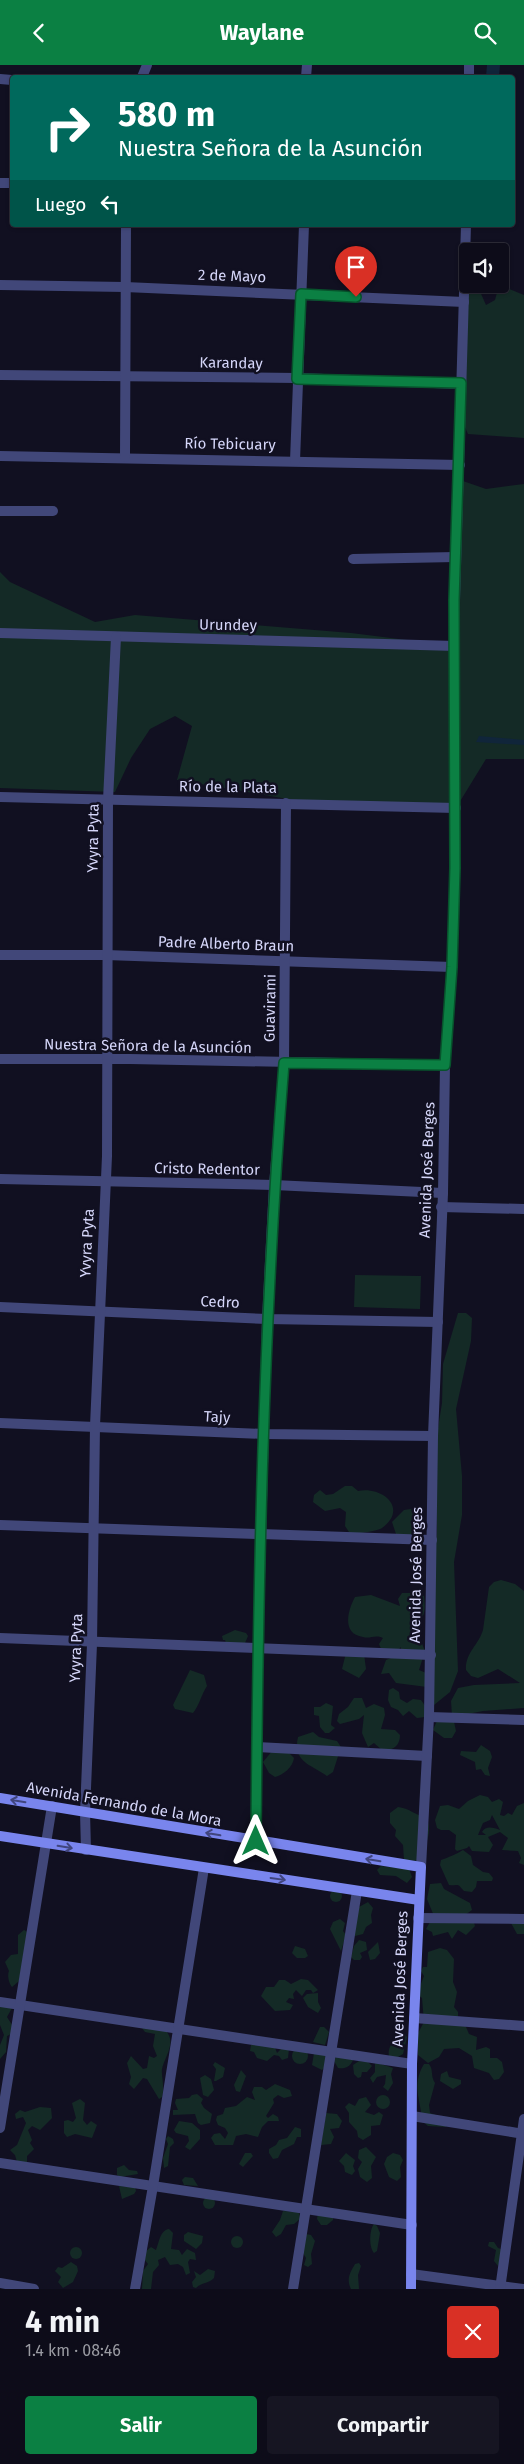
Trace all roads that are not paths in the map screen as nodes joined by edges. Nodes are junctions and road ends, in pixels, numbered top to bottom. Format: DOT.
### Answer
graph roads {
  1 [pos="126,227"];
  2 [pos="304,227"];
  3 [pos="466,227"];
  4 [pos="0,285"];
  5 [pos="125,287"];
  6 [pos="301,294"];
  7 [pos="464,302"];
  8 [pos="0,375"];
  9 [pos="124,377"];
  10 [pos="297,379"];
  11 [pos="461,383"];
  12 [pos="0,456"];
  13 [pos="125,457"];
  14 [pos="295,461"];
  15 [pos="460,465"];
  16 [pos="0,511"];
  17 [pos="54,511"];
  18 [pos="456,557"];
  19 [pos="353,559"];
  20 [pos="0,633"];
  21 [pos="116,637"];
  22 [pos="455,646"];
  23 [pos="0,797"];
  24 [pos="108,800"];
  25 [pos="286,803"];
  26 [pos="456,808"];
  27 [pos="0,955"];
  28 [pos="106,955"];
  29 [pos="286,961"];
  30 [pos="452,967"];
  31 [pos="0,1059"];
  32 [pos="107,1060"];
  33 [pos="284,1063"];
  34 [pos="445,1065"];
  35 [pos="0,1179"];
  36 [pos="105,1181"];
  37 [pos="274,1185"];
  38 [pos="443,1193"];
  39 [pos="441,1207"];
  40 [pos="524,1209"];
  41 [pos="0,1307"];
  42 [pos="99,1311"];
  43 [pos="267,1319"];
  44 [pos="438,1322"];
  45 [pos="0,1423"];
  46 [pos="95,1427"];
  47 [pos="264,1434"];
  48 [pos="433,1436"];
  49 [pos="0,1525"];
  50 [pos="94,1529"];
  51 [pos="261,1535"];
  52 [pos="432,1540"];
  53 [pos="0,1639"];
  54 [pos="92,1643"];
  55 [pos="258,1649"];
  56 [pos="430,1655"];
  57 [pos="429,1717"];
  58 [pos="524,1720"];
  59 [pos="257,1747"];
  60 [pos="427,1756"];
  61 [pos="0,1798"];
  62 [pos="52,1806"];
  63 [pos="85,1812"];
  64 [pos="0,1836"];
  65 [pos="256,1841"];
  66 [pos="46,1844"];
  67 [pos="86,1850"];
  68 [pos="421,1867"];
  69 [pos="204,1868"];
  70 [pos="357,1891"];
  71 [pos="419,1900"];
  72 [pos="418,1918"];
  73 [pos="524,1919"];
  74 [pos="0,2002"];
  75 [pos="20,2005"];
  76 [pos="414,2018"];
  77 [pos="524,2026"];
  78 [pos="178,2028"];
  79 [pos="332,2052"];
  80 [pos="412,2064"];
  81 [pos="412,2116"];
  82 [pos="524,2119"];
  83 [pos="0,2128"];
  84 [pos="523,2134"];
  85 [pos="0,2163"];
  86 [pos="153,2186"];
  87 [pos="308,2209"];
  88 [pos="412,2225"];
  89 [pos="411,2274"];
  90 [pos="0,2283"];
  91 [pos="500,2287"];
  92 [pos="34,2289"];
  93 [pos="135,2289"];
  94 [pos="293,2289"];
  95 [pos="411,2289"];
  96 [pos="523,2289"];
  1 -- 5 [label="street"];
  2 -- 6 [label="street"];
  3 -- 7 [label="street, Avenida José Berges"];
  4 -- 5 [label="street, 2 de Mayo"];
  5 -- 6 [label="street, 2 de Mayo"];
  5 -- 9 [label="street"];
  6 -- 7 [label="street, 2 de Mayo"];
  6 -- 10 [label="street"];
  7 -- 11 [label="street, Avenida José Berges"];
  8 -- 9 [label="street, Karanday"];
  9 -- 10 [label="street, Karanday"];
  9 -- 13 [label="street"];
  10 -- 11 [label="street, Karanday"];
  10 -- 14 [label="street"];
  11 -- 15 [label="street, Avenida José Berges"];
  12 -- 13 [label="street, Río Tebicuary"];
  13 -- 14 [label="street, Río Tebicuary"];
  14 -- 15 [label="street, Río Tebicuary"];
  15 -- 18 [label="street, Avenida José Berges"];
  16 -- 17 [label="street"];
  18 -- 19 [label="street"];
  18 -- 22 [label="street, Avenida José Berges"];
  20 -- 21 [label="street, Urundey"];
  21 -- 22 [label="street, Urundey"];
  21 -- 24 [label="street, Yvyra Pyta"];
  22 -- 26 [label="street, Avenida José Berges"];
  23 -- 24 [label="street, Río de la Plata"];
  24 -- 25 [label="street, Río de la Plata"];
  24 -- 28 [label="street, Yvyra Pyta"];
  25 -- 26 [label="street, Río de la Plata"];
  25 -- 29 [label="street, Guavirami"];
  26 -- 30 [label="street, Avenida José Berges"];
  27 -- 28 [label="street, Padre Alberto Braun"];
  28 -- 29 [label="street, Padre Alberto Braun"];
  28 -- 32 [label="street, Yvyra Pyta"];
  29 -- 30 [label="street, Padre Alberto Braun"];
  29 -- 33 [label="street, Guavirami"];
  30 -- 34 [label="street, Avenida José Berges"];
  31 -- 32 [label="street, Nuestra Señora de la Asunción"];
  32 -- 33 [label="street, Nuestra Señora de la Asunción"];
  32 -- 36 [label="street, Yvyra Pyta"];
  33 -- 34 [label="street, Nuestra Señora de la Asunción"];
  33 -- 37 [label="street, Guavirami"];
  34 -- 38 [label="street, Avenida José Berges"];
  35 -- 36 [label="street, Cristo Redentor"];
  36 -- 37 [label="street, Cristo Redentor"];
  36 -- 42 [label="street, Yvyra Pyta"];
  37 -- 38 [label="street, Cristo Redentor"];
  37 -- 43 [label="street, Guavirami"];
  38 -- 39 [label="street, Avenida José Berges"];
  39 -- 40 [label="street"];
  39 -- 44 [label="street, Avenida José Berges"];
  41 -- 42 [label="street, Cedro"];
  42 -- 43 [label="street, Cedro"];
  42 -- 46 [label="street, Yvyra Pyta"];
  43 -- 44 [label="street, Cedro"];
  43 -- 47 [label="street, Guavirami"];
  44 -- 48 [label="street, Avenida José Berges"];
  45 -- 46 [label="street, Tajy"];
  46 -- 47 [label="street, Tajy"];
  46 -- 50 [label="street, Yvyra Pyta"];
  47 -- 48 [label="street, Tajy"];
  47 -- 51 [label="street, Guavirami"];
  48 -- 52 [label="street, Avenida José Berges"];
  49 -- 50 [label="street"];
  50 -- 51 [label="street"];
  50 -- 54 [label="street, Yvyra Pyta"];
  51 -- 52 [label="street"];
  51 -- 55 [label="street, Guavirami"];
  52 -- 56 [label="street, Avenida José Berges"];
  53 -- 54 [label="street"];
  54 -- 55 [label="street"];
  54 -- 63 [label="street, Yvyra Pyta"];
  55 -- 56 [label="street"];
  55 -- 59 [label="street, Guavirami"];
  56 -- 57 [label="street, Avenida José Berges"];
  57 -- 58 [label="street"];
  57 -- 60 [label="street, Avenida José Berges"];
  59 -- 60 [label="street"];
  59 -- 65 [label="street, Guavirami"];
  60 -- 68 [label="street, Avenida José Berges"];
  62 -- 61 [label="main road, Avenida Fernando de la Mora, one-way"];
  62 -- 63 [label="main road, Avenida Fernando de la Mora"];
  62 -- 66 [label="street"];
  65 -- 63 [label="main road, Avenida Fernando de la Mora, one-way"];
  63 -- 67 [label="street, Yvyra Pyta"];
  64 -- 66 [label="main road"];
  68 -- 65 [label="main road, Avenida Fernando de la Mora, one-way"];
  66 -- 67 [label="main road, one-way"];
  66 -- 75 [label="street"];
  67 -- 69 [label="main road"];
  68 -- 71 [label="main road, Avenida José Berges"];
  69 -- 70 [label="main road, one-way"];
  69 -- 78 [label="street"];
  70 -- 71 [label="main road"];
  70 -- 79 [label="street"];
  71 -- 72 [label="main road, Avenida José Berges"];
  72 -- 73 [label="street"];
  72 -- 76 [label="main road, Avenida José Berges"];
  74 -- 75 [label="street"];
  75 -- 78 [label="street"];
  75 -- 83 [label="street"];
  76 -- 77 [label="street"];
  76 -- 80 [label="main road, Avenida José Berges"];
  78 -- 79 [label="street"];
  78 -- 86 [label="street"];
  79 -- 80 [label="street"];
  79 -- 87 [label="street"];
  80 -- 81 [label="main road, Avenida José Berges"];
  81 -- 84 [label="street"];
  81 -- 88 [label="main road, Avenida José Berges"];
  82 -- 84 [label="street"];
  84 -- 91 [label="street"];
  85 -- 86 [label="street"];
  86 -- 87 [label="street"];
  86 -- 93 [label="street"];
  87 -- 88 [label="street"];
  87 -- 94 [label="street"];
  88 -- 89 [label="main road, Avenida José Berges"];
  89 -- 91 [label="street"];
  89 -- 95 [label="main road, Avenida José Berges"];
  90 -- 92 [label="street"];
  91 -- 96 [label="street"];
}
